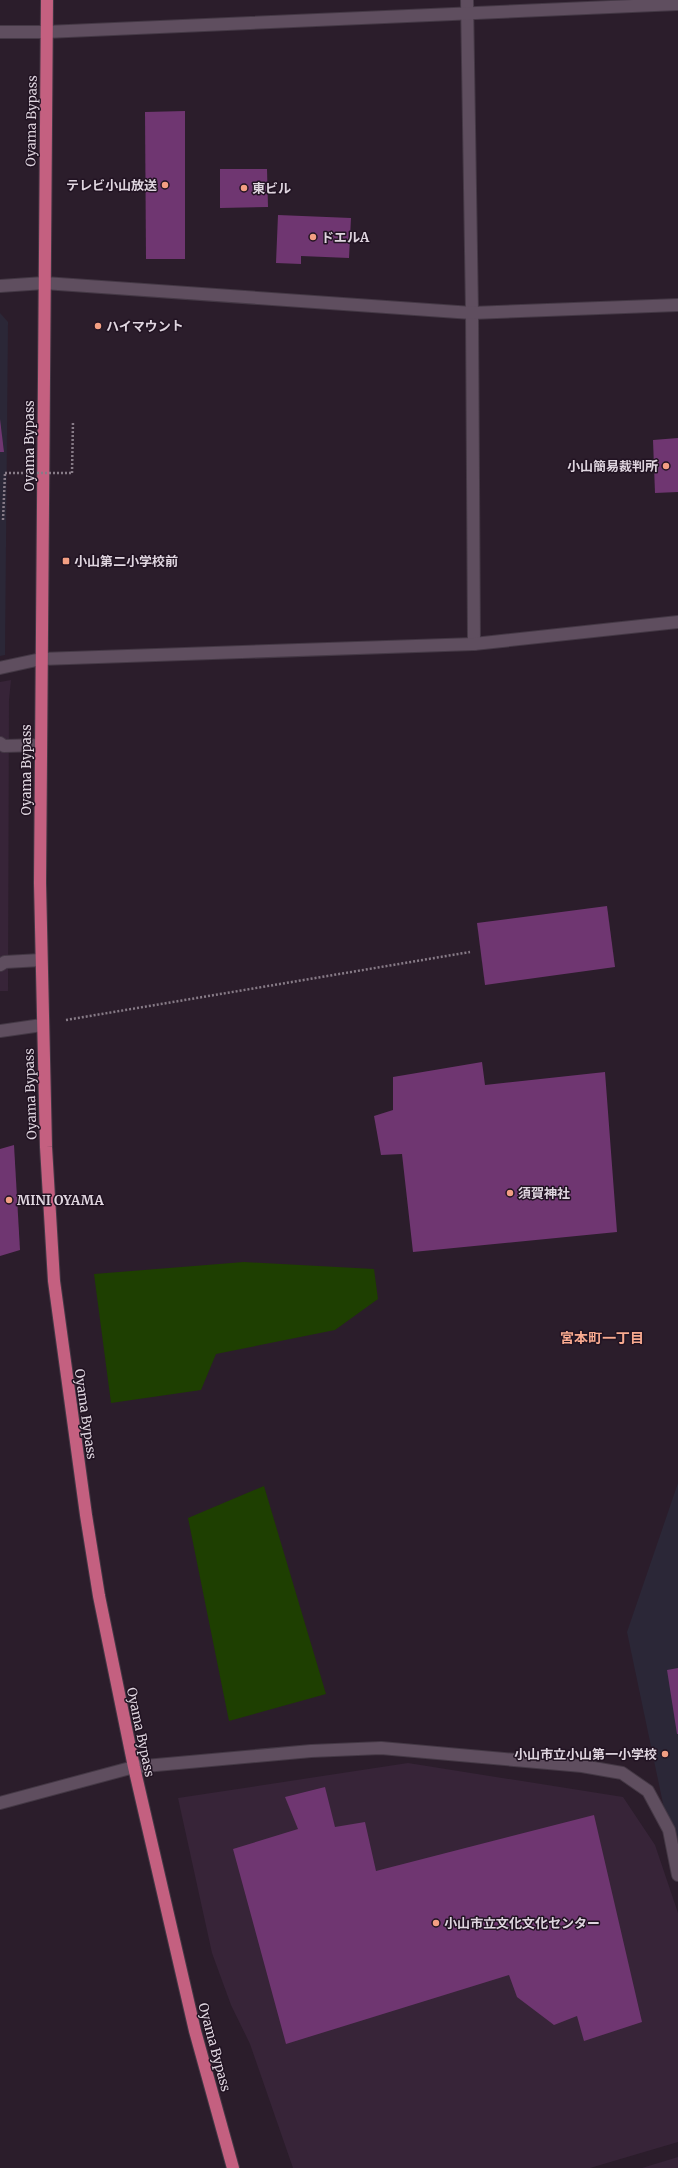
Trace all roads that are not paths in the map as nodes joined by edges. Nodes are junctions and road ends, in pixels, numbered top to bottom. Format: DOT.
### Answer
graph roads {
  1 [pos="47,0"];
  2 [pos="467,0"];
  3 [pos="678,4"];
  4 [pos="468,14"];
  5 [pos="0,32"];
  6 [pos="46,32"];
  7 [pos="44,283"];
  8 [pos="0,286"];
  9 [pos="678,305"];
  10 [pos="472,314"];
  11 [pos="678,622"];
  12 [pos="474,644"];
  13 [pos="41,659"];
  14 [pos="0,668"];
  15 [pos="0,743"];
  16 [pos="40,745"];
  17 [pos="41,960"];
  18 [pos="0,965"];
  19 [pos="42,1024"];
  20 [pos="0,1031"];
  21 [pos="134,1767"];
  22 [pos="0,1803"];
  23 [pos="678,1874"];
  24 [pos="233,2168"];
  1 -- 6 [label="highway, Oyama Bypass"];
  2 -- 4 [label="street"];
  3 -- 4 [label="street"];
  4 -- 6 [label="street"];
  4 -- 10 [label="street"];
  5 -- 6 [label="street"];
  6 -- 7 [label="highway, Oyama Bypass"];
  7 -- 8 [label="street"];
  7 -- 10 [label="street"];
  7 -- 13 [label="highway, Oyama Bypass"];
  9 -- 10 [label="street"];
  10 -- 12 [label="street"];
  11 -- 12 [label="street"];
  12 -- 13 [label="street"];
  13 -- 14 [label="street"];
  13 -- 16 [label="highway, Oyama Bypass"];
  15 -- 16 [label="street"];
  16 -- 17 [label="highway, Oyama Bypass"];
  17 -- 18 [label="street"];
  17 -- 19 [label="highway, Oyama Bypass"];
  19 -- 20 [label="street"];
  19 -- 21 [label="highway, Oyama Bypass"];
  21 -- 22 [label="street"];
  21 -- 23 [label="street"];
  21 -- 24 [label="highway, Oyama Bypass"];
}
